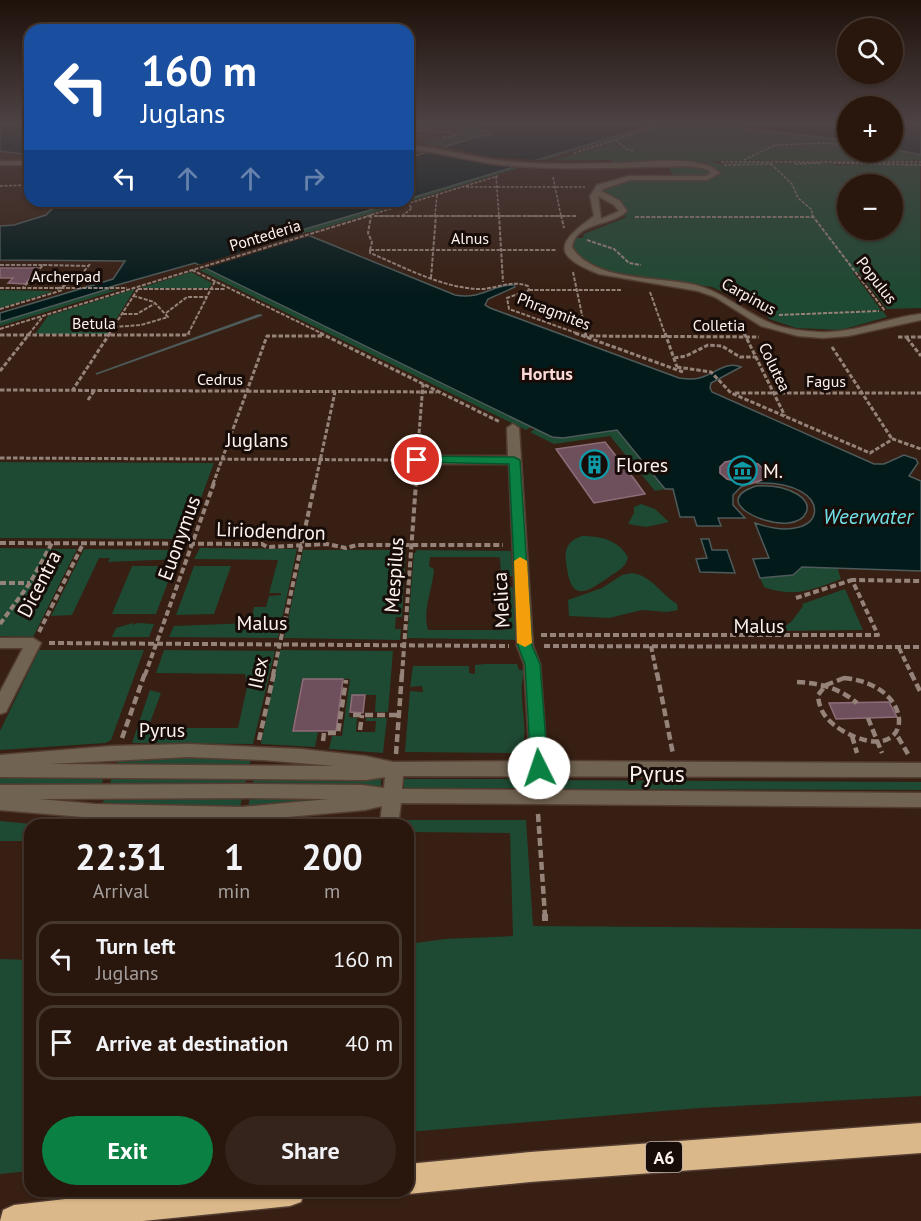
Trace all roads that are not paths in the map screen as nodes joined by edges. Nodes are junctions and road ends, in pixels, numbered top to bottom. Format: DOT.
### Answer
graph roads {
  1 [pos="627,179"];
  2 [pos="598,190"];
  3 [pos="589,225"];
  4 [pos="921,317"];
  5 [pos="513,428"];
  6 [pos="417,460"];
  7 [pos="514,460"];
  8 [pos="0,643"];
  9 [pos="0,708"];
  10 [pos="0,762"];
  11 [pos="539,768"];
  12 [pos="395,769"];
  13 [pos="0,770"];
  14 [pos="921,770"];
  15 [pos="0,792"];
  16 [pos="393,796"];
  17 [pos="921,800"];
  18 [pos="0,803"];
  19 [pos="390,819"];
  20 [pos="921,1138"];
  21 [pos="414,1178"];
  22 [pos="229,1197"];
  23 [pos="14,1221"];
  1 -- 2 [label="street"];
  2 -- 3 [label="street"];
  2 -- 3 [label="street"];
  3 -- 4 [label="street, Carpinus"];
  5 -- 7 [label="street, Melica"];
  6 -- 7 [label="street"];
  7 -- 11 [label="street, Melica"];
  8 -- 9 [label="street, Dicentra"];
  10 -- 12 [label="street, Pyrus"];
  11 -- 12 [label="street, Pyrus"];
  11 -- 14 [label="street, Pyrus"];
  12 -- 13 [label="street, Pyrus"];
  12 -- 16 [label="street"];
  15 -- 16 [label="street, Pyrus"];
  16 -- 17 [label="street, Pyrus"];
  16 -- 18 [label="street, Pyrus"];
  16 -- 19 [label="street"];
  20 -- 21 [label="highway, A6"];
  22 -- 23 [label="highway"];
}
